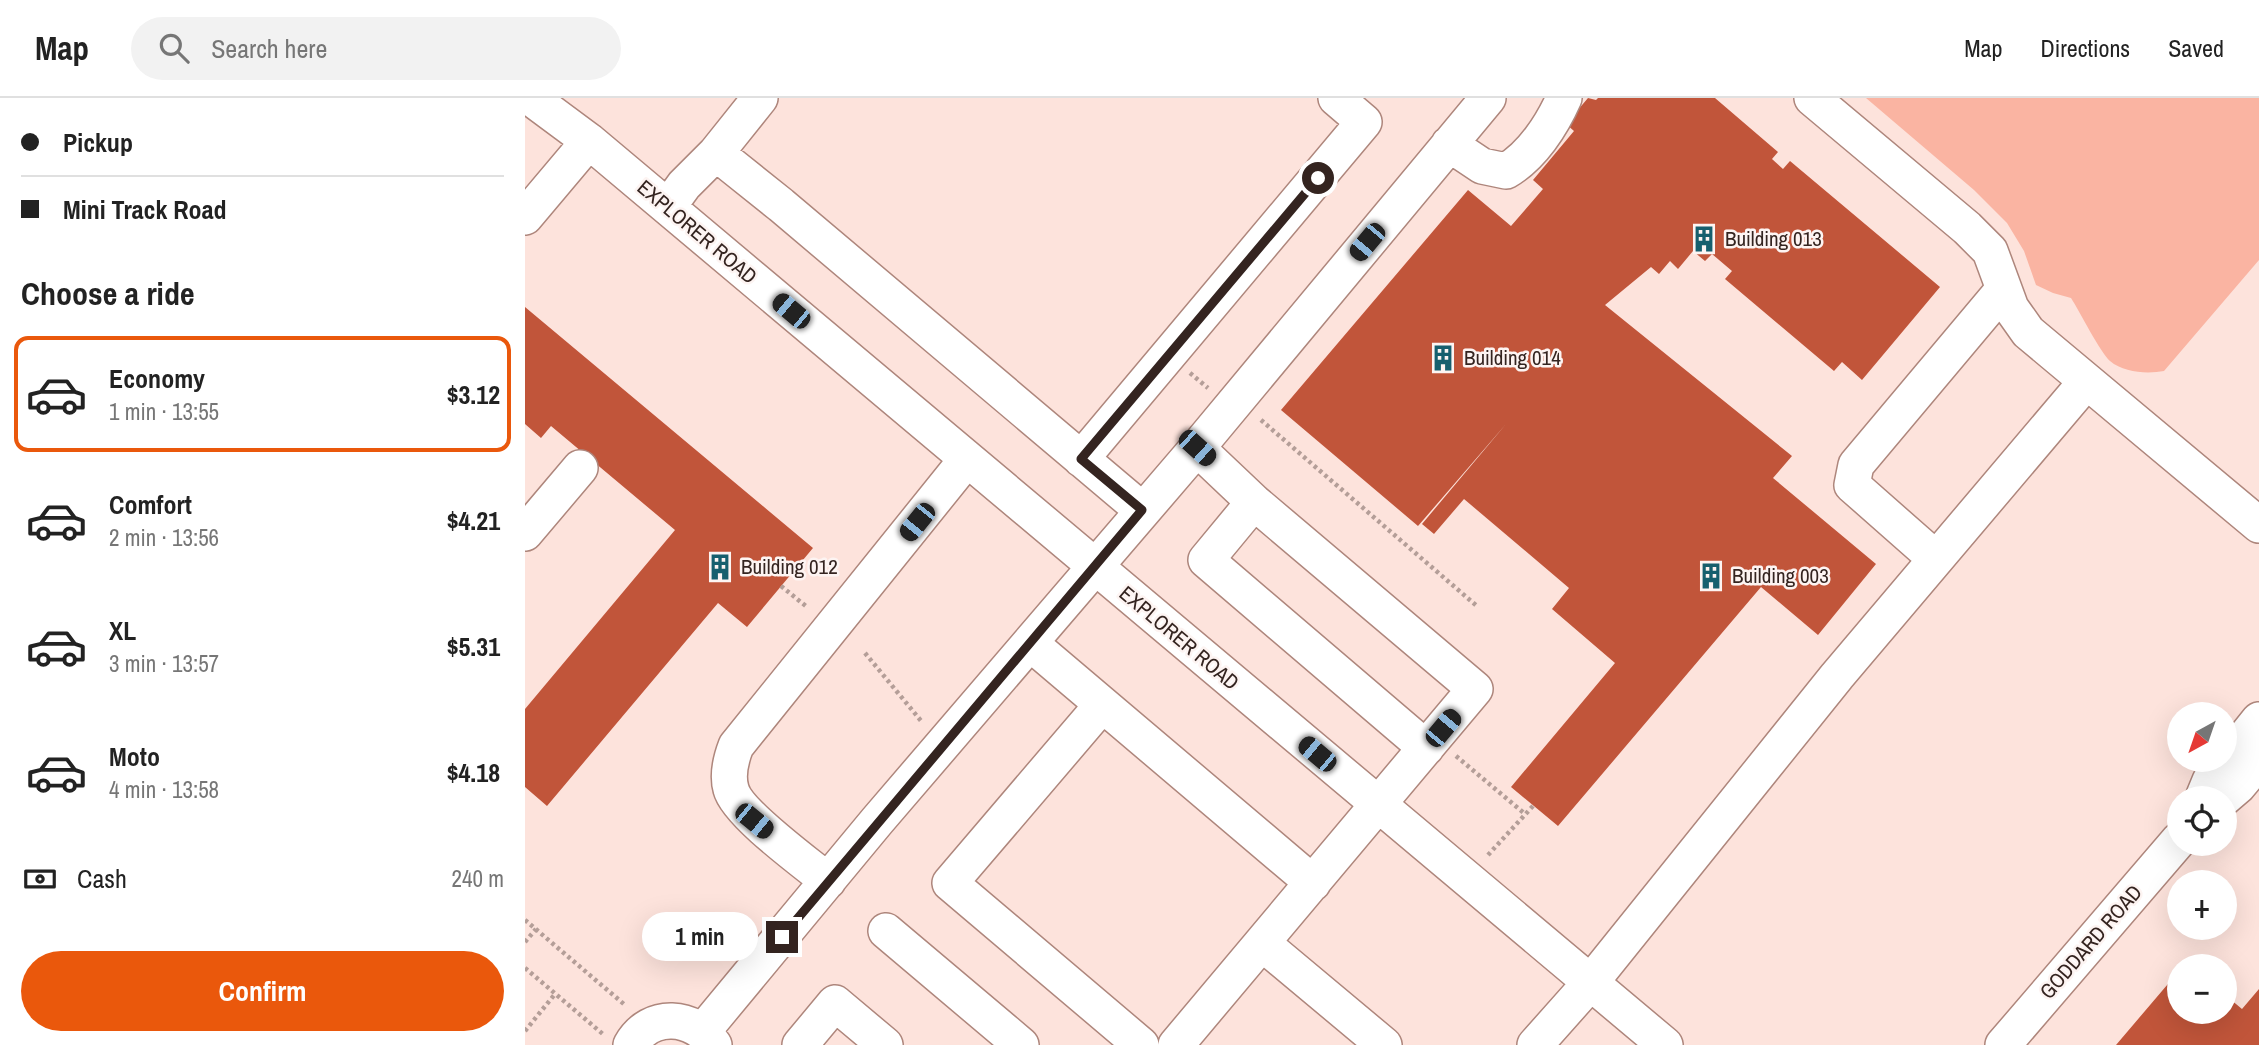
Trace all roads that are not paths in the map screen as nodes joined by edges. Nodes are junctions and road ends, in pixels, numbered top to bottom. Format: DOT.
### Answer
graph roads {
  1 [pos="531,98"];
  2 [pos="760,98"];
  3 [pos="1336,98"];
  4 [pos="1565,98"];
  5 [pos="1812,98"];
  6 [pos="1484,99"];
  7 [pos="589,141"];
  8 [pos="1450,144"];
  9 [pos="716,153"];
  10 [pos="667,207"];
  11 [pos="525,217"];
  12 [pos="2003,290"];
  13 [pos="2086,382"];
  14 [pos="1197,448"];
  15 [pos="967,459"];
  16 [pos="1081,459"];
  17 [pos="580,468"];
  18 [pos="1254,502"];
  19 [pos="1142,510"];
  20 [pos="2259,525"];
  21 [pos="526,529"];
  22 [pos="1936,559"];
  23 [pos="1094,567"];
  24 [pos="1030,643"];
  25 [pos="1102,705"];
  26 [pos="2259,720"];
  27 [pos="1437,749"];
  28 [pos="2259,761"];
  29 [pos="2208,786"];
  30 [pos="2237,787"];
  31 [pos="1378,805"];
  32 [pos="2167,853"];
  33 [pos="828,881"];
  34 [pos="1313,883"];
  35 [pos="886,931"];
  36 [pos="1262,943"];
  37 [pos="1591,982"];
  38 [pos="625,1032"];
  39 [pos="709,1038"];
  40 [pos="800,1045"];
  41 [pos="885,1045"];
  42 [pos="1021,1045"];
  43 [pos="1141,1045"];
  44 [pos="1176,1045"];
  45 [pos="1384,1045"];
  46 [pos="1535,1045"];
  47 [pos="1665,1045"];
  48 [pos="2003,1045"];
  1 -- 7 [label="street, EXPLORER ROAD"];
  2 -- 9 [label="street"];
  3 -- 16 [label="street"];
  4 -- 8 [label="street"];
  5 -- 12 [label="street"];
  6 -- 8 [label="street"];
  7 -- 10 [label="street, EXPLORER ROAD"];
  7 -- 11 [label="street"];
  8 -- 14 [label="street"];
  9 -- 10 [label="street"];
  9 -- 16 [label="street"];
  10 -- 15 [label="street, EXPLORER ROAD"];
  12 -- 13 [label="street"];
  12 -- 22 [label="street"];
  13 -- 20 [label="street"];
  13 -- 22 [label="street"];
  14 -- 18 [label="street"];
  14 -- 19 [label="street"];
  15 -- 23 [label="street, EXPLORER ROAD"];
  15 -- 33 [label="street"];
  16 -- 19 [label="street"];
  17 -- 21 [label="street"];
  18 -- 27 [label="street"];
  18 -- 27 [label="street"];
  19 -- 23 [label="street"];
  22 -- 37 [label="street"];
  23 -- 24 [label="street"];
  23 -- 31 [label="street, EXPLORER ROAD"];
  24 -- 25 [label="street"];
  24 -- 33 [label="street"];
  25 -- 34 [label="street"];
  25 -- 43 [label="street"];
  26 -- 29 [label="street"];
  27 -- 31 [label="street"];
  28 -- 30 [label="street"];
  31 -- 34 [label="street"];
  31 -- 37 [label="street, EXPLORER ROAD"];
  32 -- 48 [label="street, GODDARD ROAD"];
  33 -- 39 [label="street"];
  34 -- 36 [label="street"];
  35 -- 42 [label="street"];
  36 -- 44 [label="street"];
  36 -- 45 [label="street"];
  37 -- 46 [label="street"];
  37 -- 47 [label="street, EXPLORER ROAD"];
  38 -- 39 [label="street"];
  40 -- 41 [label="street"];
}
